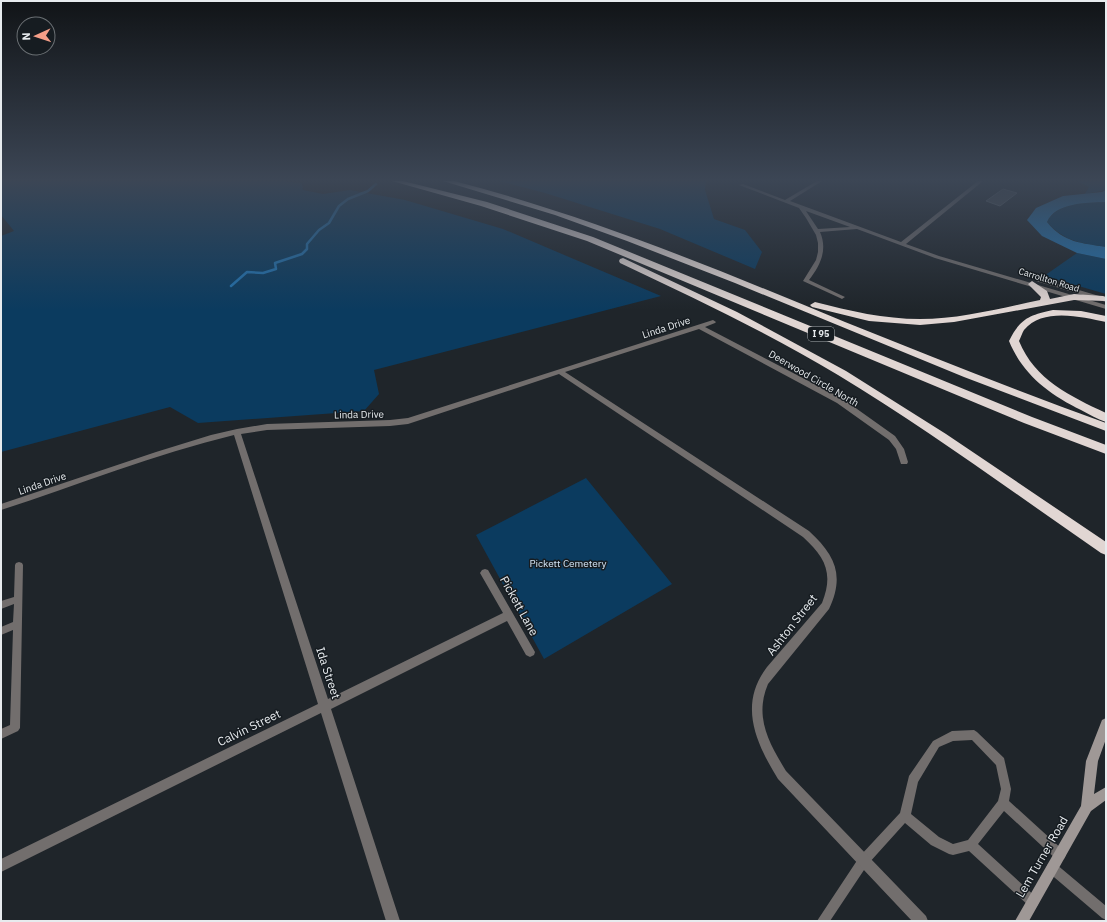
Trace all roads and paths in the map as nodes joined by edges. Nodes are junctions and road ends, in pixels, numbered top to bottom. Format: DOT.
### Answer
graph roads {
  1 [pos="544,224"];
  2 [pos="546,224"];
  3 [pos="590,224"];
  4 [pos="812,224"];
  5 [pos="849,224"];
  6 [pos="927,224"];
  7 [pos="860,228"];
  8 [pos="817,231"];
  9 [pos="902,244"];
  10 [pos="708,269"];
  11 [pos="986,270"];
  12 [pos="1032,284"];
  13 [pos="842,297"];
  14 [pos="1074,297"];
  15 [pos="1044,302"];
  16 [pos="1105,302"];
  17 [pos="1106,319"];
  18 [pos="713,322"];
  19 [pos="700,327"];
  20 [pos="560,372"];
  21 [pos="1106,418"];
  22 [pos="1106,427"];
  23 [pos="237,432"];
  24 [pos="1106,450"];
  25 [pos="904,462"];
  26 [pos="1,507"];
  27 [pos="1078,530"];
  28 [pos="1106,549"];
  29 [pos="1106,559"];
  30 [pos="18,565"];
  31 [pos="485,573"];
  32 [pos="18,599"];
  33 [pos="1,605"];
  34 [pos="508,615"];
  35 [pos="17,625"];
  36 [pos="1,631"];
  37 [pos="530,652"];
  38 [pos="325,705"];
  39 [pos="1106,724"];
  40 [pos="1,734"];
  41 [pos="1106,793"];
  42 [pos="1003,803"];
  43 [pos="1087,807"];
  44 [pos="905,816"];
  45 [pos="971,845"];
  46 [pos="1060,855"];
  47 [pos="864,860"];
  48 [pos="1,866"];
  49 [pos="1052,868"];
  50 [pos="1033,902"];
  51 [pos="1106,914"];
  52 [pos="394,921"];
  53 [pos="823,921"];
  54 [pos="921,921"];
  55 [pos="1022,921"];
  1 -- 27 [label="highway"];
  2 -- 24 [label="highway, I 95"];
  3 -- 10 [label="highway, I 95"];
  4 -- 8 [label="street"];
  5 -- 7 [label="street, Carrollton Road"];
  6 -- 9 [label="street"];
  7 -- 8 [label="street"];
  7 -- 9 [label="street, Carrollton Road"];
  8 -- 13 [label="street"];
  9 -- 11 [label="street, Carrollton Road"];
  10 -- 15 [label="highway"];
  10 -- 22 [label="highway, I 95"];
  11 -- 12 [label="street, Carrollton Road"];
  11 -- 16 [label="street, Carrollton Road"];
  12 -- 14 [label="street, Carrollton Road"];
  12 -- 15 [label="highway"];
  14 -- 15 [label="highway"];
  14 -- 16 [label="highway"];
  17 -- 21 [label="highway"];
  18 -- 19 [label="street, Linda Drive"];
  19 -- 20 [label="street, Linda Drive"];
  19 -- 25 [label="street, Deerwood Circle North"];
  20 -- 23 [label="street, Linda Drive"];
  20 -- 47 [label="street, Ashton Street"];
  23 -- 26 [label="street, Linda Drive"];
  23 -- 38 [label="street, Ida Street"];
  27 -- 28 [label="highway"];
  27 -- 29 [label="highway"];
  30 -- 32 [label="lane"];
  31 -- 34 [label="street, Pickett Lane"];
  32 -- 33 [label="lane"];
  32 -- 35 [label="lane"];
  34 -- 37 [label="street, Pickett Lane"];
  34 -- 38 [label="street, Calvin Street"];
  35 -- 36 [label="lane"];
  35 -- 40 [label="lane"];
  38 -- 48 [label="street, Calvin Street"];
  38 -- 52 [label="street, Ida Street"];
  39 -- 43 [label="main road"];
  41 -- 43 [label="main road"];
  42 -- 44 [label="lane"];
  42 -- 45 [label="lane"];
  42 -- 46 [label="lane"];
  43 -- 46 [label="main road, Lem Turner Road"];
  44 -- 45 [label="lane"];
  44 -- 47 [label="lane"];
  45 -- 50 [label="lane"];
  46 -- 49 [label="main road, Lem Turner Road"];
  47 -- 53 [label="lane"];
  47 -- 54 [label="street, Ashton Street"];
  49 -- 50 [label="main road, Lem Turner Road"];
  49 -- 51 [label="lane"];
  50 -- 55 [label="main road, Lem Turner Road"];
}
